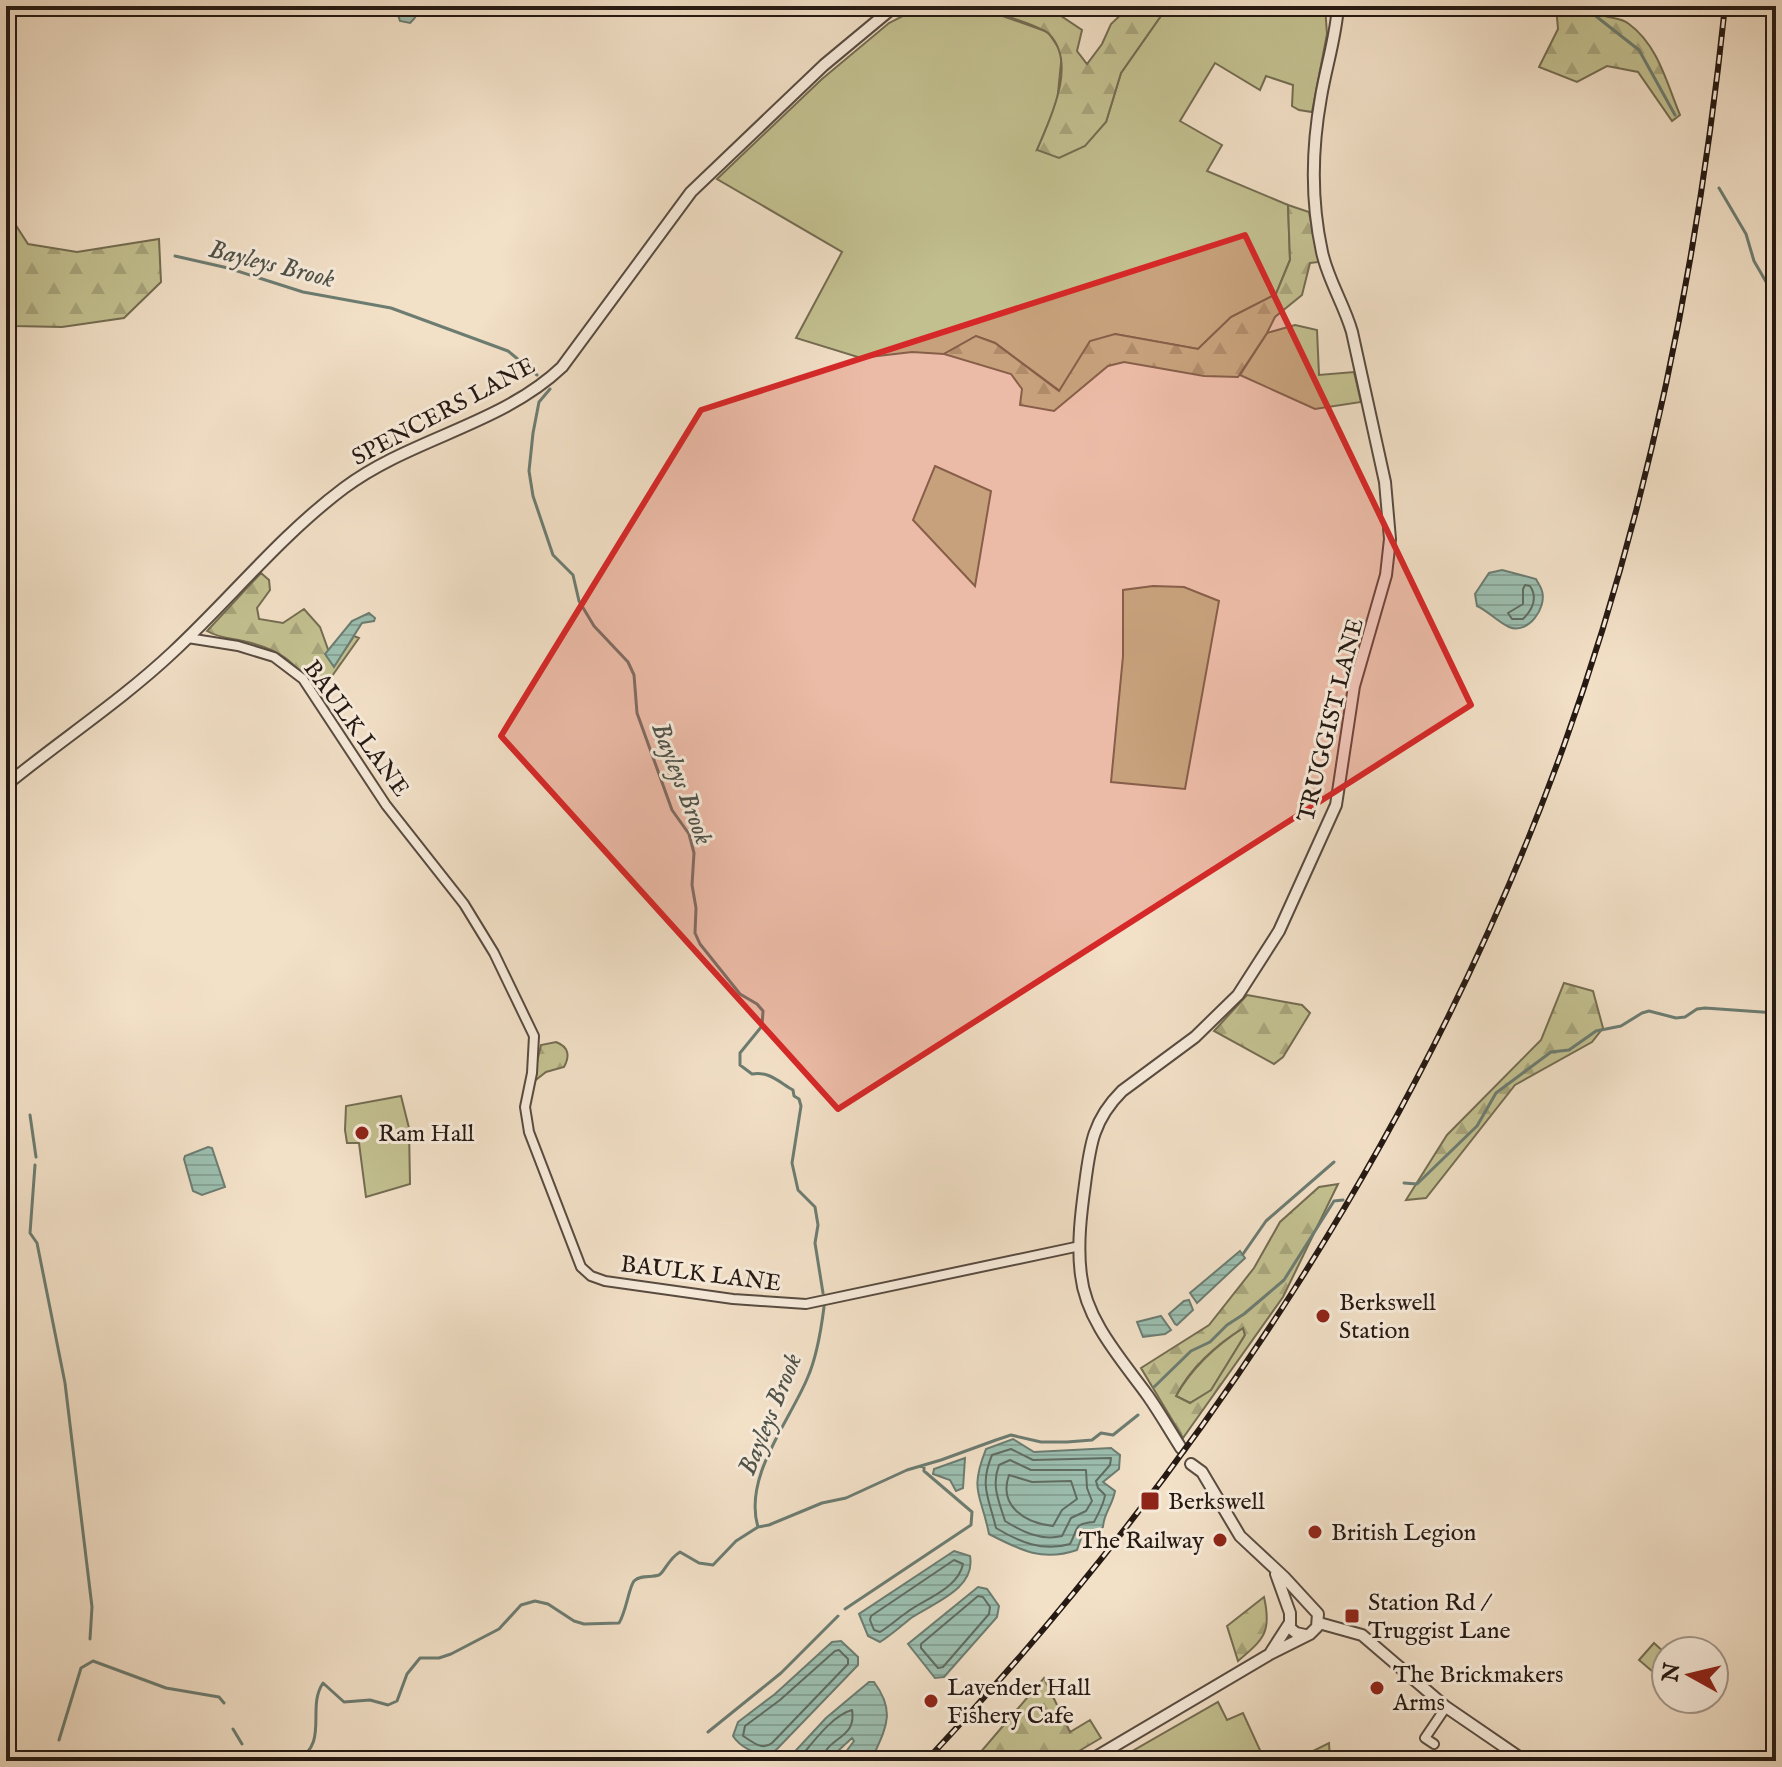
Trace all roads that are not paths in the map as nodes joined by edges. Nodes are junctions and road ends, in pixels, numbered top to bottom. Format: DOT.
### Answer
graph roads {
  1 [pos="899,6"];
  2 [pos="1338,6"];
  3 [pos="188,638"];
  4 [pos="6,785"];
  5 [pos="1080,1246"];
  6 [pos="1181,1448"];
  7 [pos="1191,1464"];
  8 [pos="1273,1569"];
  9 [pos="1308,1605"];
  10 [pos="1289,1619"];
  11 [pos="1319,1623"];
  12 [pos="1305,1635"];
  13 [pos="1270,1654"];
  14 [pos="1446,1707"];
  15 [pos="1434,1744"];
  16 [pos="1776,1756"];
  17 [pos="1089,1761"];
  18 [pos="1525,1761"];
  19 [pos="1762,1761"];
  1 -- 3 [label="street, SPENCERS LANE"];
  2 -- 5 [label="street, TRUGGIST LANE"];
  3 -- 4 [label="street, SPENCERS LANE"];
  3 -- 5 [label="street, BAULK LANE"];
  5 -- 6 [label="street, TRUGGIST LANE"];
  7 -- 8 [label="street"];
  8 -- 9 [label="street"];
  8 -- 10 [label="street"];
  9 -- 10 [label="street"];
  9 -- 11 [label="street"];
  10 -- 12 [label="street"];
  10 -- 13 [label="street"];
  11 -- 12 [label="street"];
  11 -- 14 [label="street"];
  12 -- 13 [label="street"];
  13 -- 17 [label="street"];
  14 -- 15 [label="street"];
  14 -- 18 [label="street"];
  16 -- 19 [label="street"];
}
